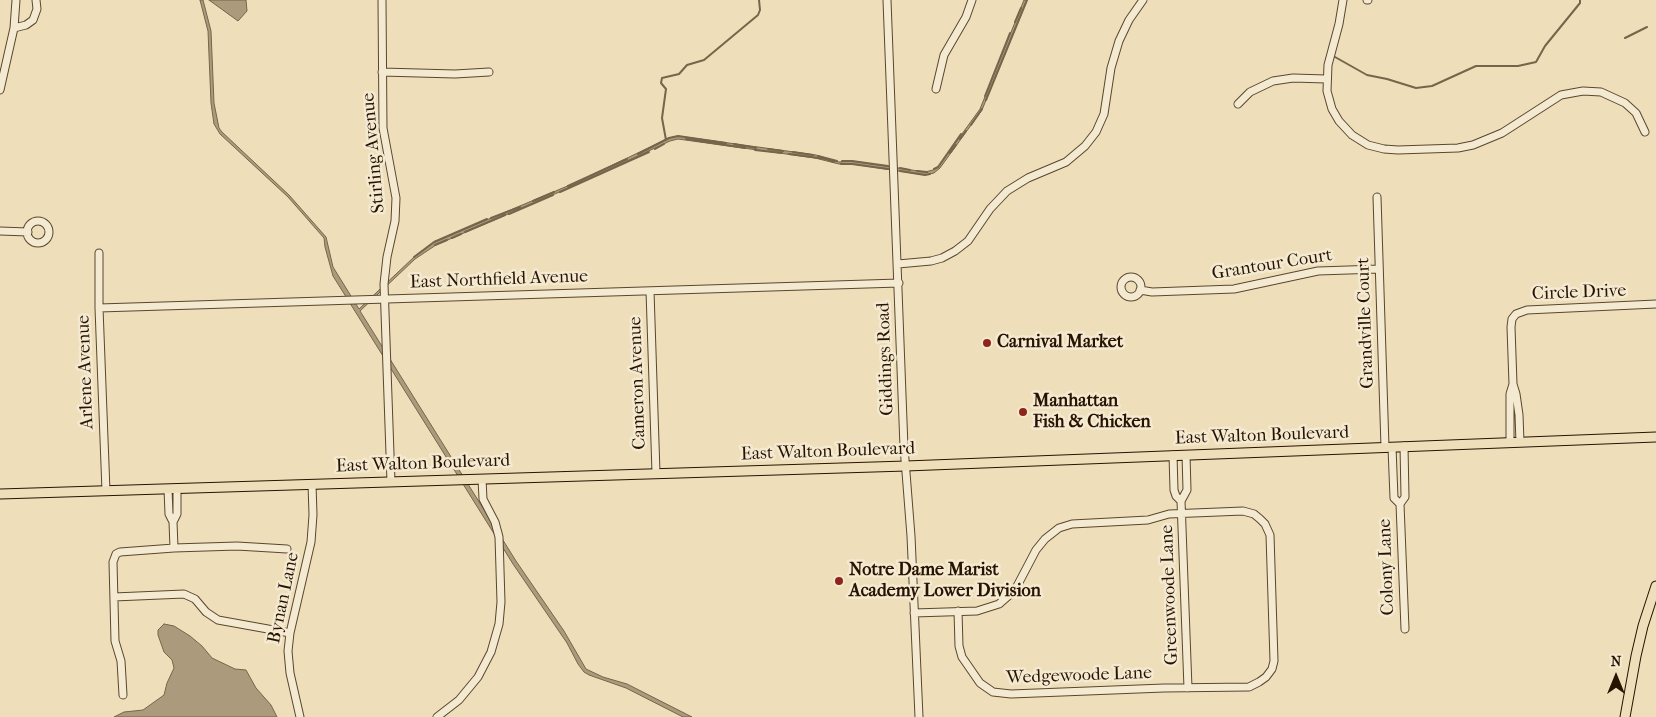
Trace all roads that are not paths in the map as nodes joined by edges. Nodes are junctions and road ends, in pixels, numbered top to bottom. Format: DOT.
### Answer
graph roads {
  1 [pos="16,0"];
  2 [pos="36,0"];
  3 [pos="382,0"];
  4 [pos="888,0"];
  5 [pos="972,0"];
  6 [pos="1143,0"];
  7 [pos="1344,0"];
  8 [pos="14,28"];
  9 [pos="382,72"];
  10 [pos="489,72"];
  11 [pos="1326,79"];
  12 [pos="936,89"];
  13 [pos="0,90"];
  14 [pos="1238,104"];
  15 [pos="1644,132"];
  16 [pos="1377,197"];
  17 [pos="0,231"];
  18 [pos="28,232"];
  19 [pos="99,253"];
  20 [pos="898,264"];
  21 [pos="1379,268"];
  22 [pos="899,283"];
  23 [pos="1140,290"];
  24 [pos="650,291"];
  25 [pos="385,299"];
  26 [pos="1656,304"];
  27 [pos="99,308"];
  28 [pos="1514,408"];
  29 [pos="1656,437"];
  30 [pos="1510,442"];
  31 [pos="1520,442"];
  32 [pos="1404,446"];
  33 [pos="1389,447"];
  34 [pos="1173,455"];
  35 [pos="1186,455"];
  36 [pos="906,466"];
  37 [pos="656,474"];
  38 [pos="482,479"];
  39 [pos="391,482"];
  40 [pos="312,484"];
  41 [pos="172,489"];
  42 [pos="106,491"];
  43 [pos="0,494"];
  44 [pos="1181,501"];
  45 [pos="1400,504"];
  46 [pos="1182,513"];
  47 [pos="174,548"];
  48 [pos="287,550"];
  49 [pos="1656,586"];
  50 [pos="114,597"];
  51 [pos="958,611"];
  52 [pos="914,613"];
  53 [pos="1405,629"];
  54 [pos="290,633"];
  55 [pos="1188,688"];
  56 [pos="123,695"];
  57 [pos="446,715"];
  58 [pos="300,717"];
  59 [pos="437,717"];
  60 [pos="919,717"];
  61 [pos="1626,717"];
  1 -- 8 [label="street"];
  2 -- 8 [label="street"];
  3 -- 9 [label="street, Stirling Avenue"];
  4 -- 20 [label="street, Giddings Road"];
  5 -- 12 [label="street"];
  6 -- 20 [label="street"];
  7 -- 11 [label="street"];
  8 -- 13 [label="street"];
  9 -- 10 [label="street"];
  9 -- 25 [label="street, Stirling Avenue"];
  11 -- 14 [label="street"];
  11 -- 15 [label="street"];
  16 -- 21 [label="street, Grandville Court"];
  17 -- 18 [label="street"];
  19 -- 27 [label="street, Arlene Avenue"];
  20 -- 22 [label="street, Giddings Road"];
  21 -- 23 [label="street, Grantour Court"];
  21 -- 33 [label="street, Grandville Court"];
  22 -- 24 [label="street, East Northfield Avenue"];
  22 -- 36 [label="street, Giddings Road"];
  24 -- 25 [label="street, East Northfield Avenue"];
  24 -- 37 [label="street, Cameron Avenue"];
  25 -- 27 [label="street, East Northfield Avenue"];
  25 -- 39 [label="street, Stirling Avenue"];
  26 -- 28 [label="street, Circle Drive"];
  27 -- 42 [label="street, Arlene Avenue"];
  28 -- 30 [label="street, Circle Drive"];
  28 -- 31 [label="street, Circle Drive"];
  29 -- 31 [label="main road, East Walton Boulevard"];
  30 -- 31 [label="main road, East Walton Boulevard"];
  30 -- 32 [label="main road, East Walton Boulevard"];
  32 -- 33 [label="main road, East Walton Boulevard"];
  32 -- 45 [label="street, Colony Lane"];
  33 -- 35 [label="main road, East Walton Boulevard"];
  33 -- 45 [label="street, Colony Lane"];
  34 -- 35 [label="main road, East Walton Boulevard"];
  34 -- 36 [label="main road, East Walton Boulevard"];
  34 -- 44 [label="street, Greenwoode Lane"];
  35 -- 44 [label="street, Greenwoode Lane"];
  36 -- 37 [label="main road, East Walton Boulevard"];
  36 -- 52 [label="street, Giddings Road"];
  37 -- 38 [label="main road, East Walton Boulevard"];
  38 -- 39 [label="main road, East Walton Boulevard"];
  38 -- 57 [label="street"];
  39 -- 40 [label="main road, East Walton Boulevard"];
  40 -- 41 [label="main road, East Walton Boulevard"];
  40 -- 54 [label="street, Bynan Lane"];
  41 -- 42 [label="main road, East Walton Boulevard"];
  41 -- 47 [label="street"];
  42 -- 43 [label="main road, East Walton Boulevard"];
  44 -- 46 [label="street, Greenwoode Lane"];
  45 -- 53 [label="street, Colony Lane"];
  46 -- 51 [label="street"];
  46 -- 55 [label="street, Greenwoode Lane"];
  46 -- 55 [label="street, Wedgewoode Lane"];
  47 -- 48 [label="street"];
  47 -- 50 [label="street"];
  49 -- 61 [label="main road"];
  50 -- 54 [label="street"];
  50 -- 56 [label="street"];
  51 -- 52 [label="street"];
  51 -- 55 [label="street, Wedgewoode Lane"];
  52 -- 60 [label="street, Giddings Road"];
  54 -- 58 [label="street, Bynan Lane"];
  57 -- 59 [label="street"];
}
